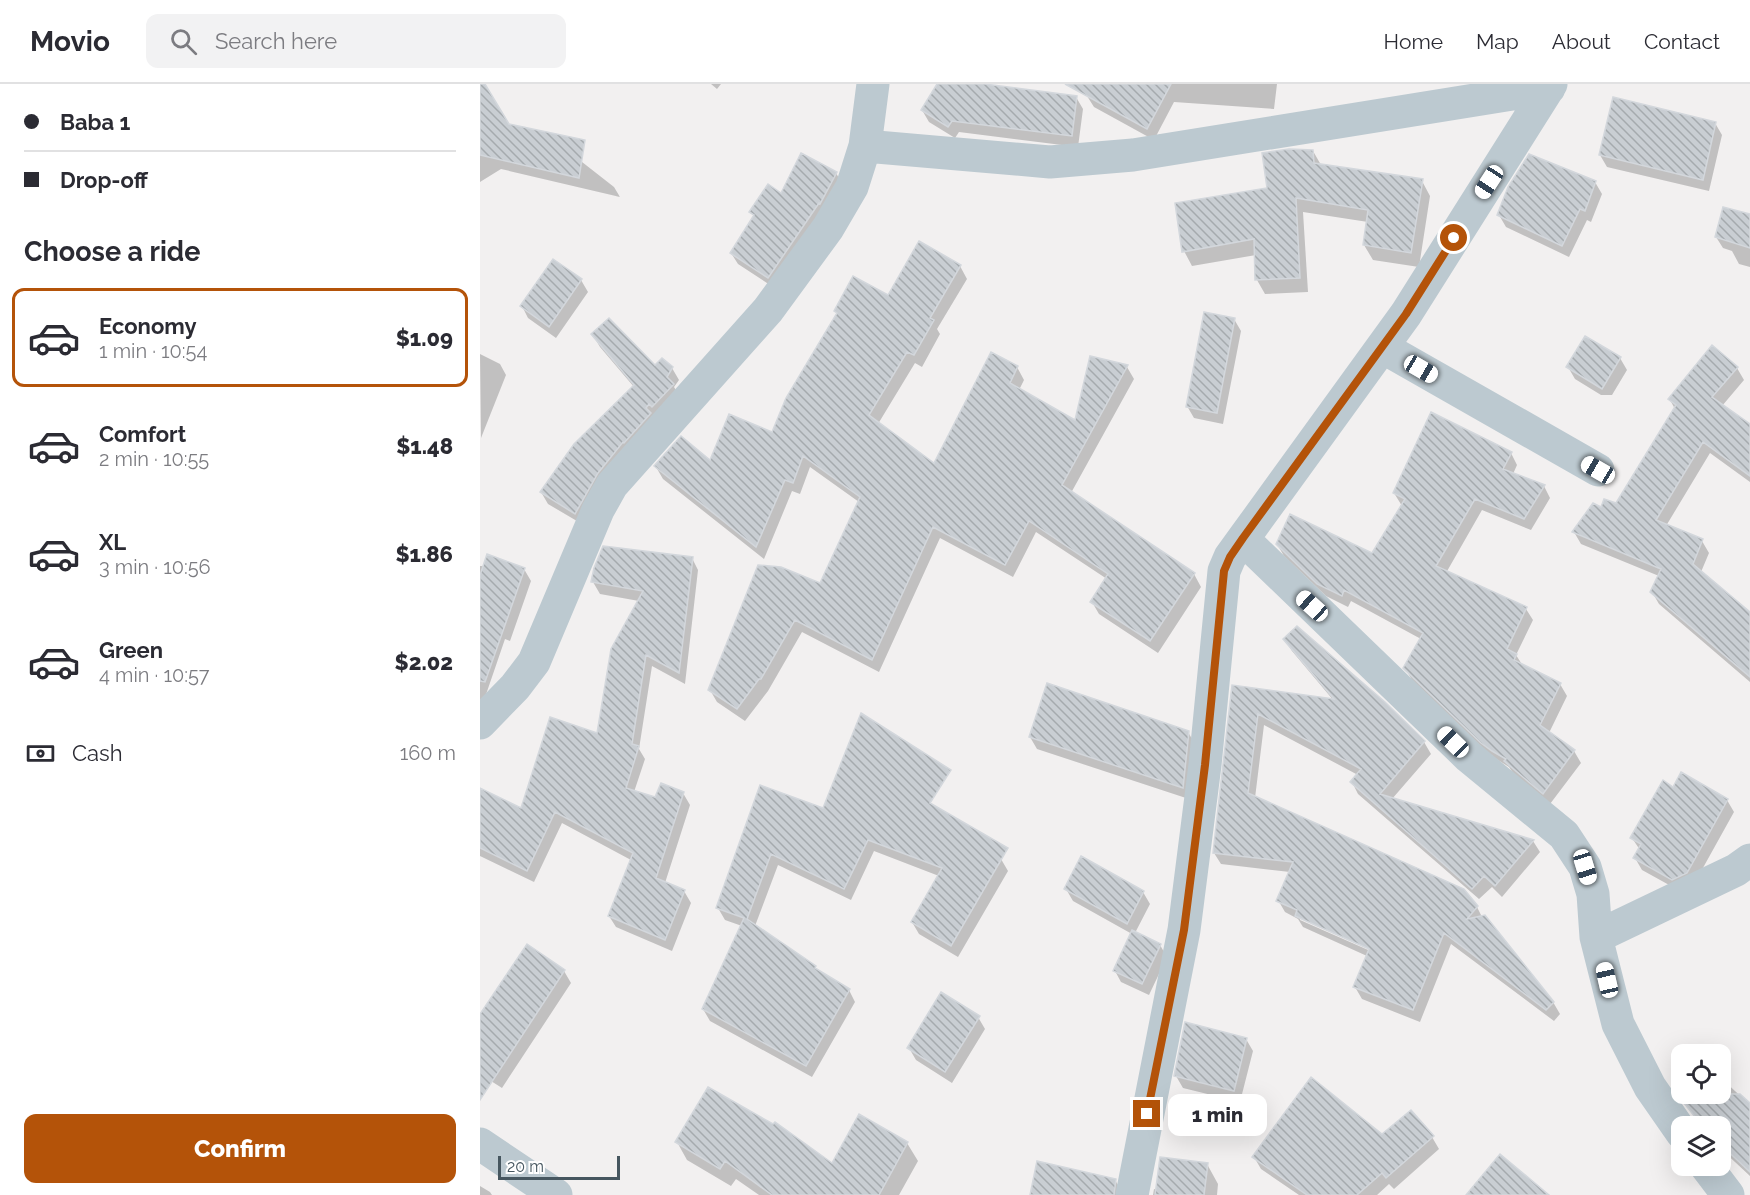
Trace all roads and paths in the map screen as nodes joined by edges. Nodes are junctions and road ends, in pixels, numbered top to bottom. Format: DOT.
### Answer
graph roads {
  1 [pos="873,84"];
  2 [pos="1550,86"];
  3 [pos="865,146"];
  4 [pos="1382,347"];
  5 [pos="1598,470"];
  6 [pos="1243,538"];
  7 [pos="480,723"];
  8 [pos="1750,860"];
  9 [pos="1596,937"];
  10 [pos="1671,1117"];
  11 [pos="480,1144"];
  12 [pos="1714,1176"];
  13 [pos="556,1195"];
  14 [pos="1132,1195"];
  15 [pos="1728,1195"];
  1 -- 3 [label="street"];
  2 -- 3 [label="street"];
  2 -- 4 [label="street"];
  3 -- 7 [label="street"];
  4 -- 5 [label="street"];
  4 -- 6 [label="street"];
  6 -- 9 [label="street"];
  6 -- 14 [label="street"];
  8 -- 9 [label="street"];
  9 -- 10 [label="street"];
  11 -- 13 [label="street"];
  12 -- 15 [label="street"];
}
